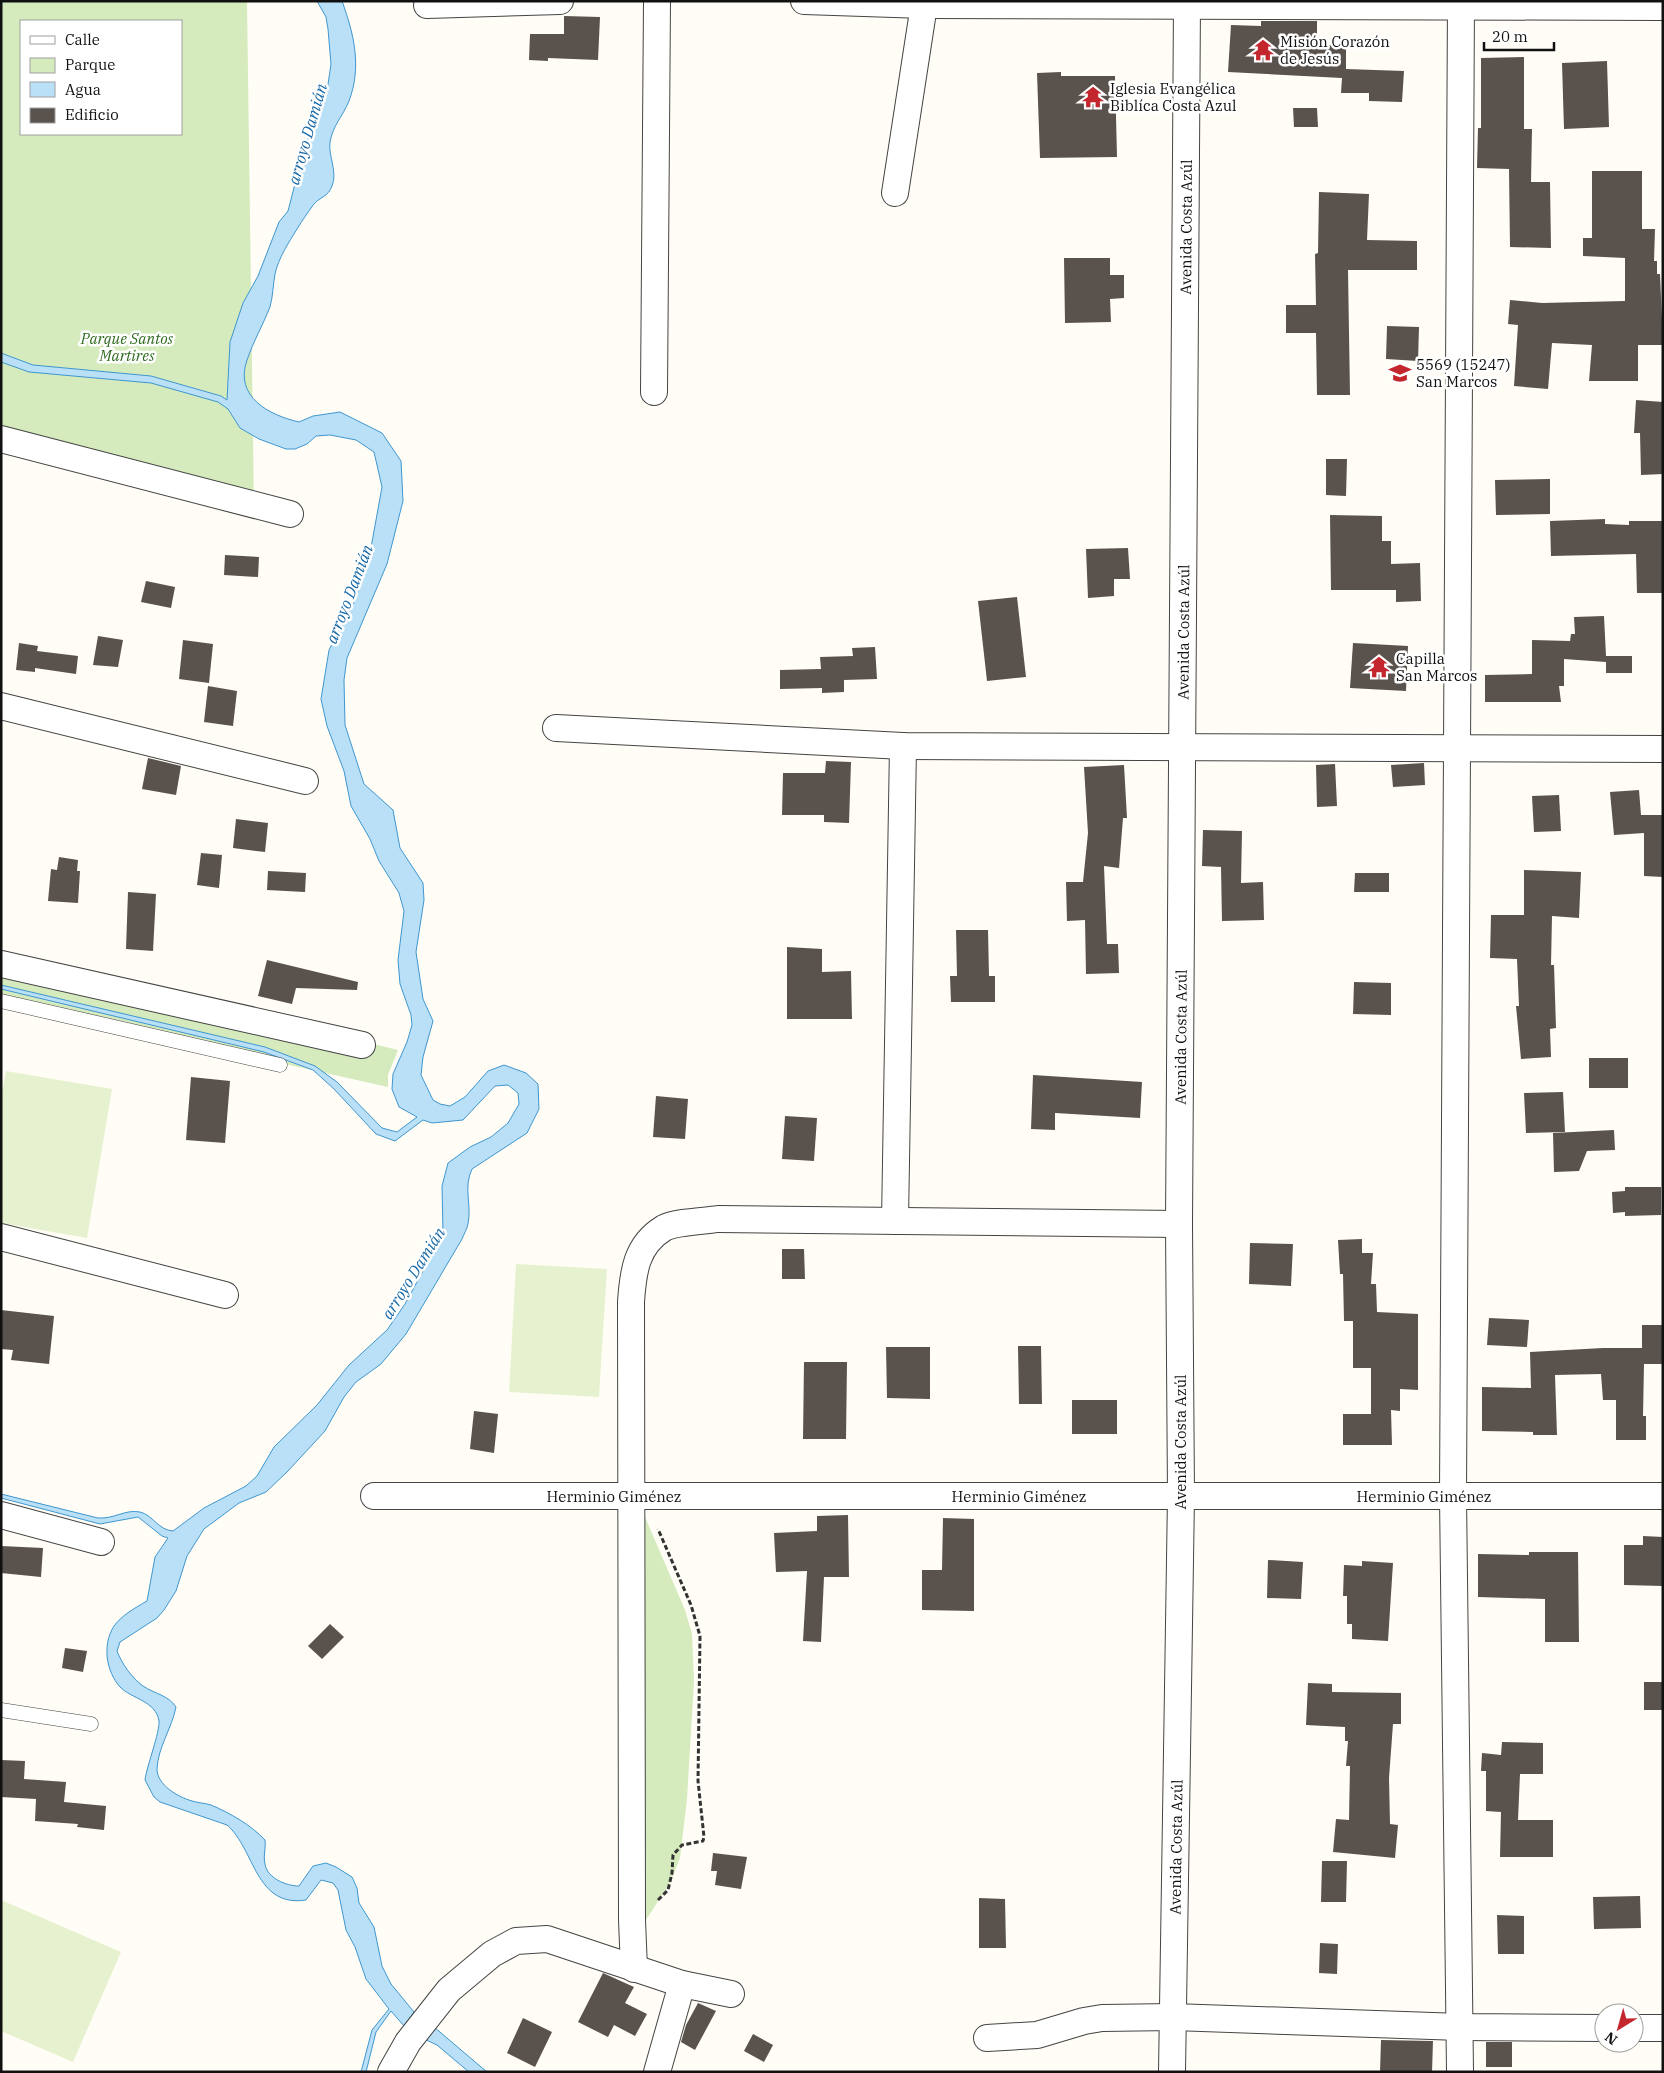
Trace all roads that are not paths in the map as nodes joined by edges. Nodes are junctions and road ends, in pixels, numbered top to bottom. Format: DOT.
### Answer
graph roads {
  1 [pos="560,1"];
  2 [pos="657,1"];
  3 [pos="804,1"];
  4 [pos="492,3"];
  5 [pos="1187,4"];
  6 [pos="1461,4"];
  7 [pos="427,5"];
  8 [pos="924,5"];
  9 [pos="1663,7"];
  10 [pos="895,193"];
  11 [pos="654,392"];
  12 [pos="1,439"];
  13 [pos="290,514"];
  14 [pos="1,706"];
  15 [pos="556,728"];
  16 [pos="903,746"];
  17 [pos="1182,747"];
  18 [pos="1457,748"];
  19 [pos="1663,749"];
  20 [pos="305,782"];
  21 [pos="1,964"];
  22 [pos="1,1001"];
  23 [pos="362,1045"];
  24 [pos="280,1065"];
  25 [pos="895,1221"];
  26 [pos="1179,1224"];
  27 [pos="1,1237"];
  28 [pos="225,1295"];
  29 [pos="374,1496"];
  30 [pos="630,1496"];
  31 [pos="1181,1496"];
  32 [pos="1453,1496"];
  33 [pos="1663,1496"];
  34 [pos="1,1515"];
  35 [pos="101,1542"];
  36 [pos="1,1710"];
  37 [pos="90,1724"];
  38 [pos="634,1968"];
  39 [pos="682,1984"];
  40 [pos="731,1994"];
  41 [pos="1172,2017"];
  42 [pos="1461,2027"];
  43 [pos="1594,2028"];
  44 [pos="1644,2028"];
  45 [pos="1663,2028"];
  46 [pos="987,2038"];
  47 [pos="391,2072"];
  48 [pos="657,2072"];
  49 [pos="1172,2072"];
  50 [pos="1460,2072"];
  1 -- 4 [label="street"];
  2 -- 11 [label="street"];
  3 -- 8 [label="street"];
  4 -- 7 [label="street"];
  5 -- 6 [label="street"];
  5 -- 8 [label="street"];
  5 -- 17 [label="street, Avenida Costa Azúl"];
  6 -- 9 [label="street"];
  6 -- 18 [label="street"];
  8 -- 10 [label="street"];
  12 -- 13 [label="street"];
  14 -- 20 [label="street"];
  15 -- 16 [label="street"];
  16 -- 17 [label="street"];
  16 -- 25 [label="street"];
  17 -- 18 [label="street"];
  17 -- 26 [label="street, Avenida Costa Azúl"];
  18 -- 19 [label="street"];
  18 -- 32 [label="street"];
  21 -- 23 [label="street"];
  22 -- 24 [label="lane"];
  25 -- 26 [label="street"];
  25 -- 30 [label="street"];
  26 -- 31 [label="street, Avenida Costa Azúl"];
  27 -- 28 [label="street"];
  29 -- 30 [label="street, Herminio Giménez"];
  30 -- 31 [label="street, Herminio Giménez"];
  30 -- 38 [label="street"];
  31 -- 32 [label="street, Herminio Giménez"];
  31 -- 41 [label="street, Avenida Costa Azúl"];
  32 -- 33 [label="street, Herminio Giménez"];
  32 -- 42 [label="street"];
  34 -- 35 [label="street"];
  36 -- 37 [label="lane"];
  38 -- 39 [label="street"];
  38 -- 47 [label="street"];
  39 -- 40 [label="street"];
  39 -- 48 [label="street"];
  41 -- 42 [label="street"];
  41 -- 46 [label="street"];
  41 -- 49 [label="street, Avenida Costa Azúl"];
  42 -- 43 [label="street"];
  42 -- 50 [label="street"];
  44 -- 45 [label="street"];
}
